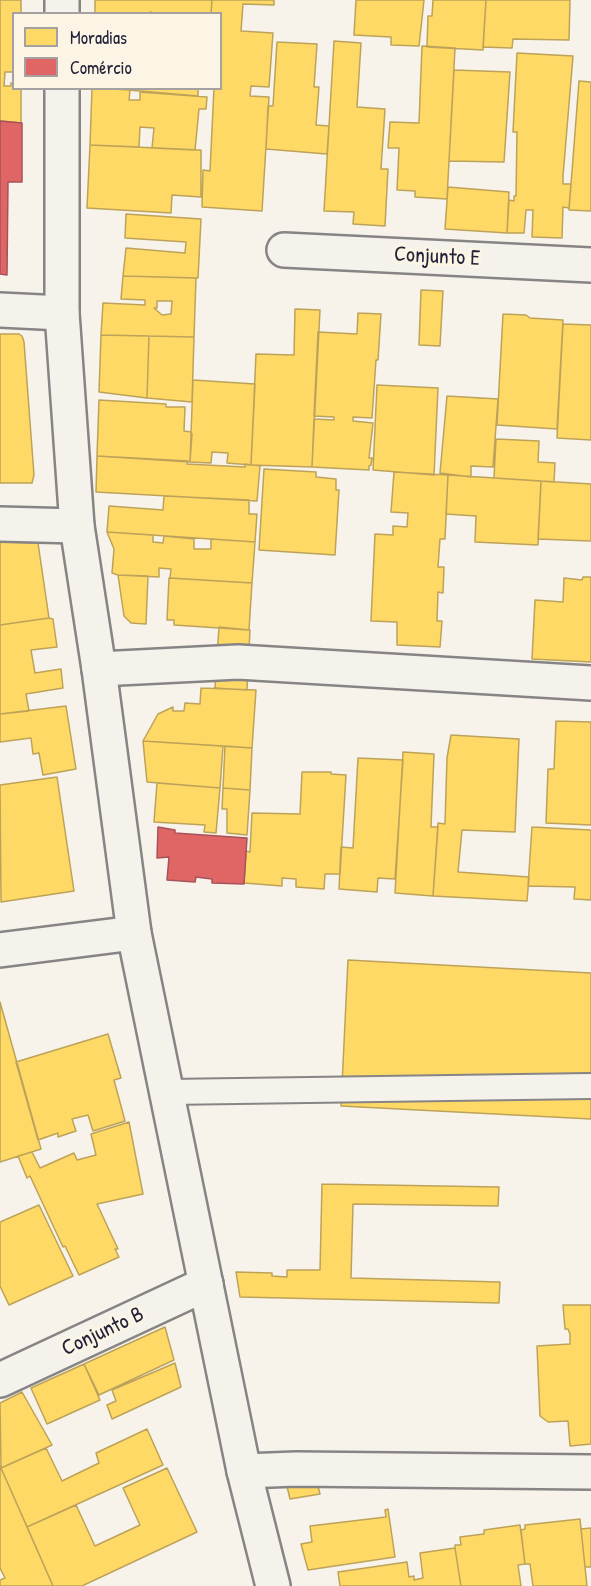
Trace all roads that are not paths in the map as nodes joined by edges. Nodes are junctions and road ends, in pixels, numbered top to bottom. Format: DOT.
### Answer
graph roads {
  1 [pos="62,90"];
  2 [pos="284,250"];
  3 [pos="591,265"];
  4 [pos="0,310"];
  5 [pos="62,313"];
  6 [pos="0,524"];
  7 [pos="77,526"];
  8 [pos="99,669"];
  9 [pos="591,683"];
  10 [pos="134,933"];
  11 [pos="0,950"];
  12 [pos="591,1086"];
  13 [pos="167,1092"];
  14 [pos="206,1284"];
  15 [pos="0,1380"];
  16 [pos="244,1472"];
  17 [pos="591,1472"];
  18 [pos="273,1586"];
  1 -- 5 [label="street"];
  2 -- 3 [label="street, Conjunto E"];
  4 -- 5 [label="street"];
  5 -- 7 [label="street"];
  6 -- 7 [label="street"];
  7 -- 8 [label="street"];
  8 -- 9 [label="street"];
  8 -- 10 [label="street"];
  10 -- 11 [label="street"];
  10 -- 13 [label="street"];
  12 -- 13 [label="lane"];
  13 -- 14 [label="street"];
  14 -- 15 [label="street, Conjunto B"];
  14 -- 16 [label="street"];
  16 -- 17 [label="street"];
  16 -- 18 [label="street"];
}
